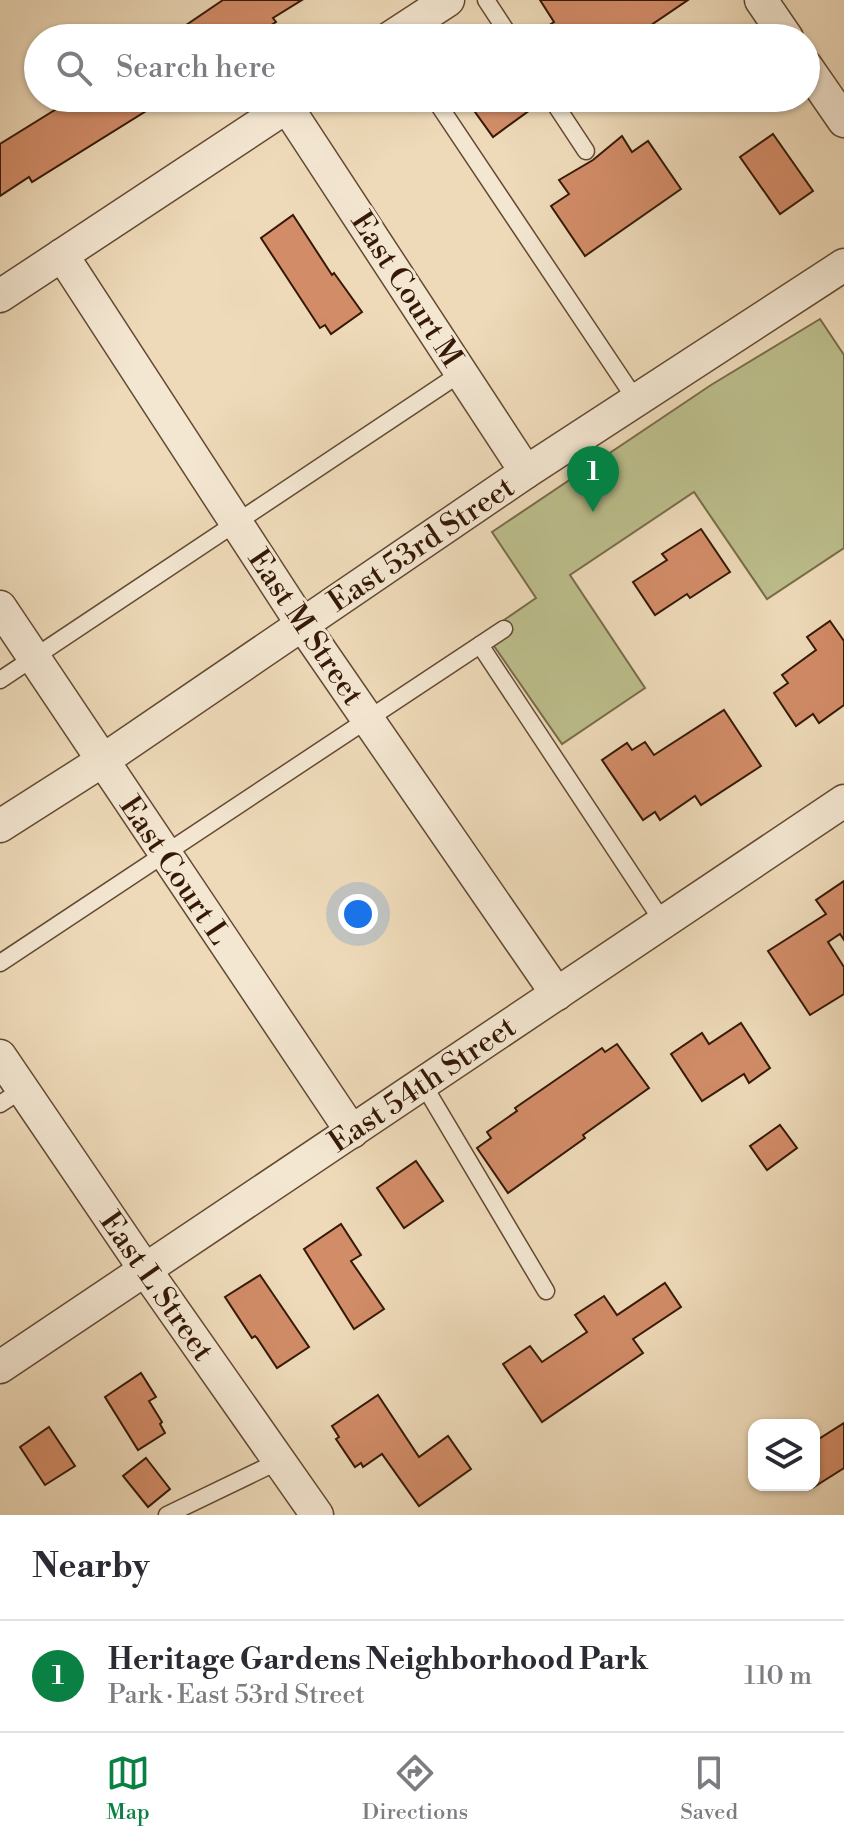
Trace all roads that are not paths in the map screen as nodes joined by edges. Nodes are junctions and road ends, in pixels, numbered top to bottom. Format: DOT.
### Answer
graph roads {
  1 [pos="448,0"];
  2 [pos="486,0"];
  3 [pos="761,0"];
  4 [pos="413,24"];
  5 [pos="502,24"];
  6 [pos="777,24"];
  7 [pos="820,86"];
  8 [pos="278,112"];
  9 [pos="299,112"];
  10 [pos="443,112"];
  11 [pos="560,112"];
  12 [pos="844,121"];
  13 [pos="586,151"];
  14 [pos="62,255"];
  15 [pos="844,265"];
  16 [pos="0,296"];
  17 [pos="461,373"];
  18 [pos="636,400"];
  19 [pos="526,472"];
  20 [pos="236,523"];
  21 [pos="0,607"];
  22 [pos="302,624"];
  23 [pos="504,629"];
  24 [pos="480,645"];
  25 [pos="33,658"];
  26 [pos="0,680"];
  27 [pos="368,719"];
  28 [pos="102,761"];
  29 [pos="844,801"];
  30 [pos="0,826"];
  31 [pos="165,854"];
  32 [pos="663,922"];
  33 [pos="0,963"];
  34 [pos="557,994"];
  35 [pos="0,1056"];
  36 [pos="423,1084"];
  37 [pos="11,1096"];
  38 [pos="352,1132"];
  39 [pos="146,1271"];
  40 [pos="546,1291"];
  41 [pos="0,1367"];
  42 [pos="279,1461"];
  43 [pos="167,1515"];
  44 [pos="317,1515"];
  1 -- 4 [label="street"];
  2 -- 5 [label="lane"];
  3 -- 6 [label="street"];
  7 -- 12 [label="street"];
  8 -- 14 [label="street"];
  9 -- 17 [label="street, East Court M"];
  10 -- 18 [label="lane"];
  11 -- 13 [label="lane"];
  14 -- 16 [label="street"];
  14 -- 20 [label="street, East M Street"];
  15 -- 18 [label="street, East 53rd Street"];
  17 -- 19 [label="street, East Court M"];
  17 -- 20 [label="lane"];
  18 -- 19 [label="street, East 53rd Street"];
  19 -- 22 [label="street, East 53rd Street"];
  20 -- 22 [label="street, East M Street"];
  20 -- 25 [label="lane"];
  21 -- 25 [label="street, East Court L"];
  22 -- 27 [label="street, East M Street"];
  22 -- 28 [label="street, East 53rd Street"];
  23 -- 24 [label="lane"];
  24 -- 27 [label="lane"];
  24 -- 32 [label="lane"];
  25 -- 26 [label="lane"];
  25 -- 28 [label="street, East Court L"];
  27 -- 31 [label="lane"];
  27 -- 34 [label="street, East M Street"];
  28 -- 30 [label="street, East 53rd Street"];
  28 -- 31 [label="street, East Court L"];
  29 -- 32 [label="street, East 54th Street"];
  31 -- 33 [label="lane"];
  31 -- 38 [label="street, East Court L"];
  32 -- 34 [label="street, East 54th Street"];
  34 -- 36 [label="street, East 54th Street"];
  35 -- 37 [label="street, East L Street"];
  36 -- 38 [label="street, East 54th Street"];
  36 -- 40 [label="lane"];
  37 -- 39 [label="street, East L Street"];
  38 -- 39 [label="street, East 54th Street"];
  39 -- 41 [label="street, East 54th Street"];
  39 -- 42 [label="street, East L Street"];
  42 -- 43 [label="lane"];
  42 -- 44 [label="street, East L Street"];
}
